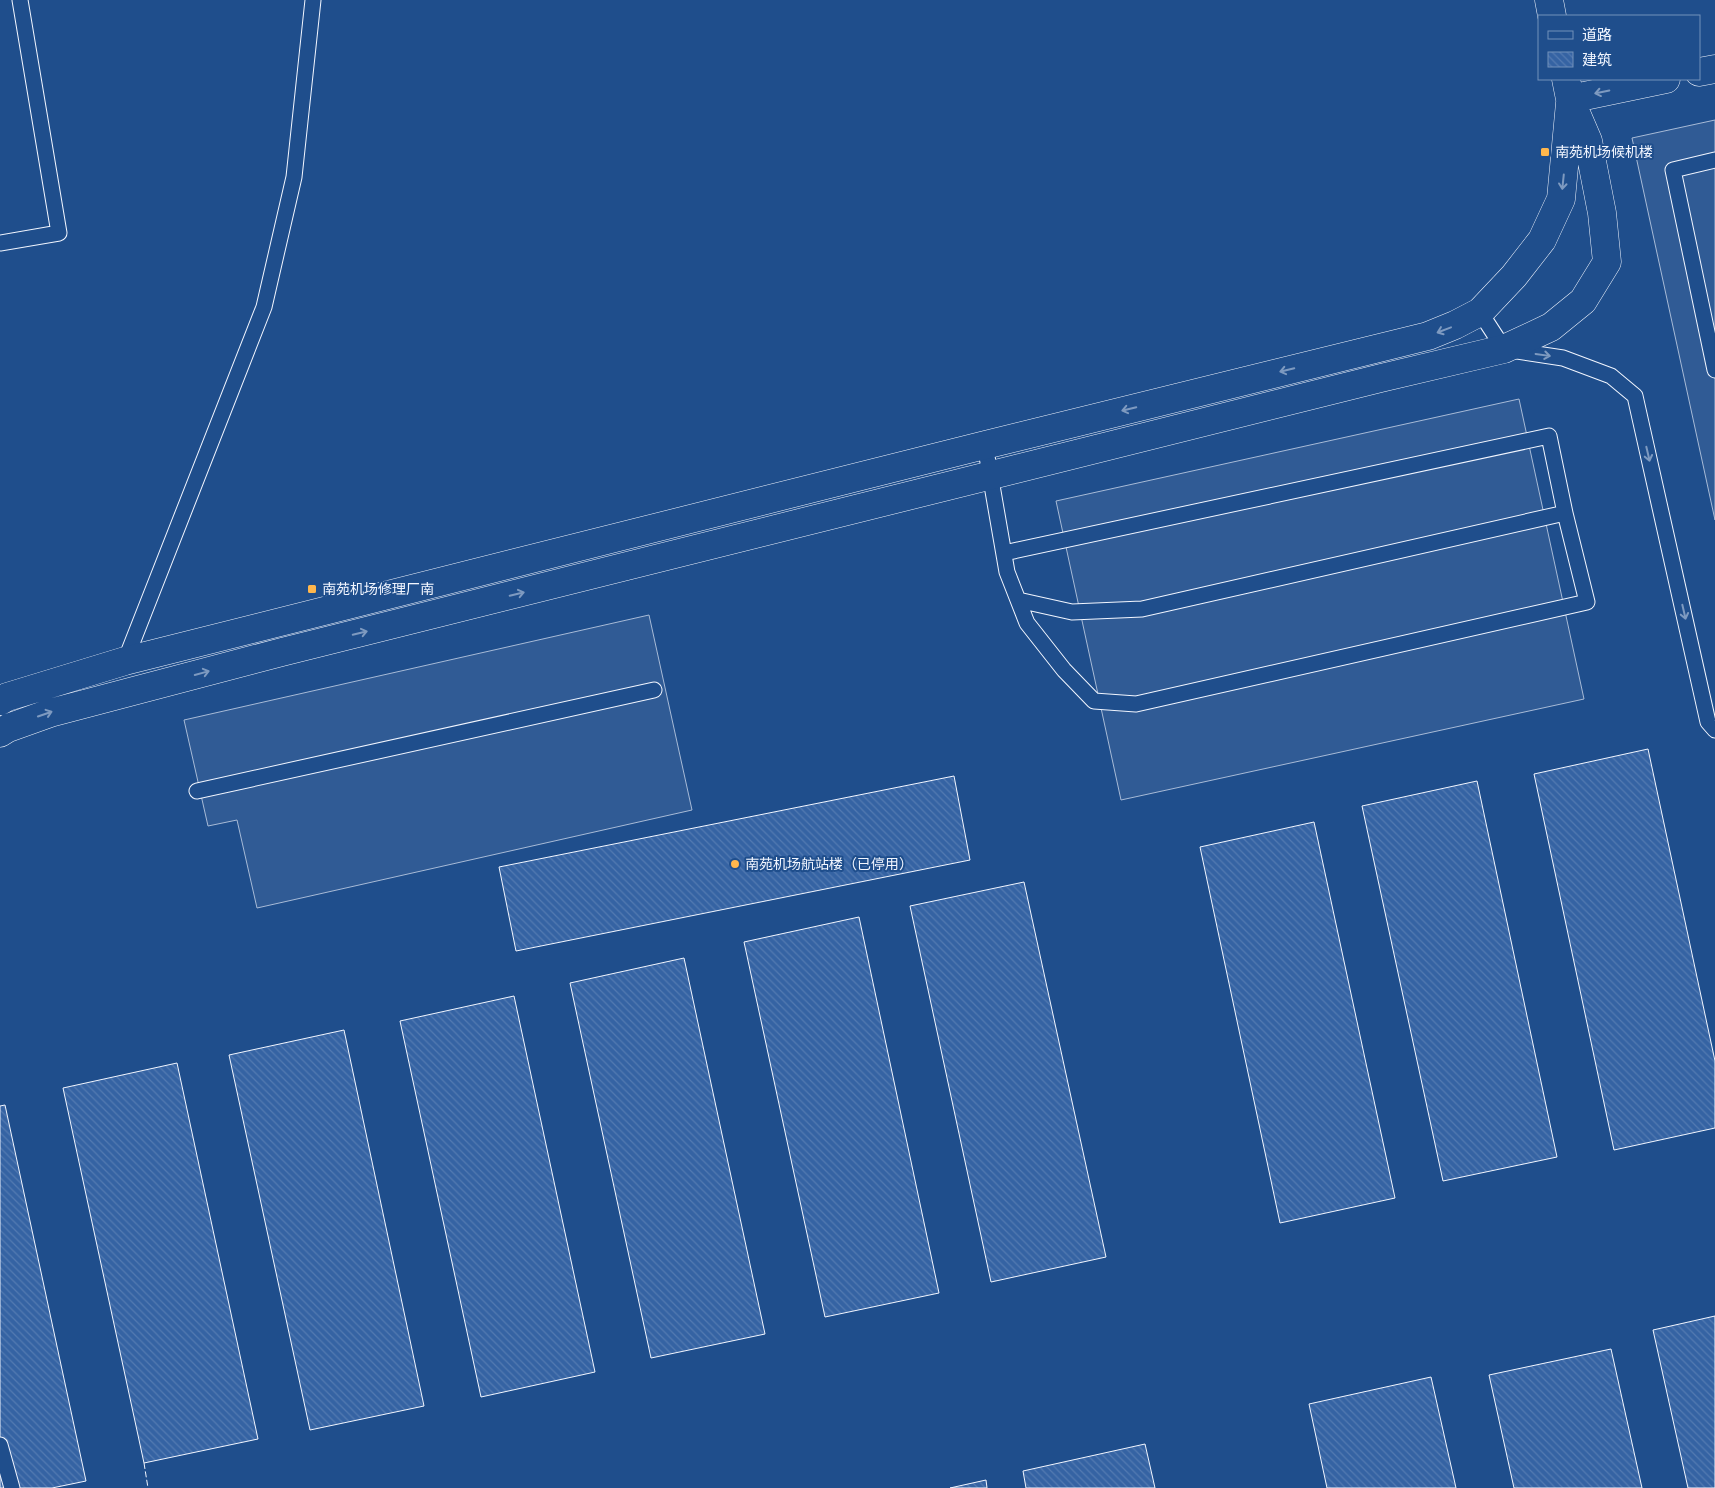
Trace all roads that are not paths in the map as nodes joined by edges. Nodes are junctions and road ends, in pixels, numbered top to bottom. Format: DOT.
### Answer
graph roads {
  1 [pos="20,0"];
  2 [pos="313,0"];
  3 [pos="1549,0"];
  4 [pos="1552,15"];
  5 [pos="1715,69"];
  6 [pos="1700,72"];
  7 [pos="1656,80"];
  8 [pos="1568,89"];
  9 [pos="1715,160"];
  10 [pos="0,243"];
  11 [pos="1480,312"];
  12 [pos="1504,349"];
  13 [pos="1715,370"];
  14 [pos="986,445"];
  15 [pos="990,475"];
  16 [pos="1565,513"];
  17 [pos="1004,553"];
  18 [pos="1018,600"];
  19 [pos="125,661"];
  20 [pos="654,690"];
  21 [pos="0,701"];
  22 [pos="1715,730"];
  23 [pos="0,732"];
  24 [pos="197,791"];
  25 [pos="0,1445"];
  26 [pos="12,1488"];
  1 -- 10 [label="lane"];
  2 -- 19 [label="lane"];
  3 -- 4 [label="street"];
  5 -- 6 [label="street"];
  7 -- 8 [label="street, one-way"];
  8 -- 11 [label="street, one-way"];
  8 -- 12 [label="street"];
  9 -- 13 [label="lane"];
  11 -- 12 [label="lane"];
  11 -- 14 [label="street, one-way"];
  12 -- 15 [label="street"];
  12 -- 22 [label="lane, one-way"];
  14 -- 15 [label="lane"];
  14 -- 19 [label="street"];
  15 -- 17 [label="lane"];
  23 -- 15 [label="street, one-way"];
  16 -- 17 [label="lane"];
  16 -- 18 [label="lane"];
  16 -- 18 [label="lane"];
  17 -- 18 [label="lane"];
  19 -- 21 [label="street"];
  20 -- 24 [label="lane"];
  25 -- 26 [label="lane"];
}
